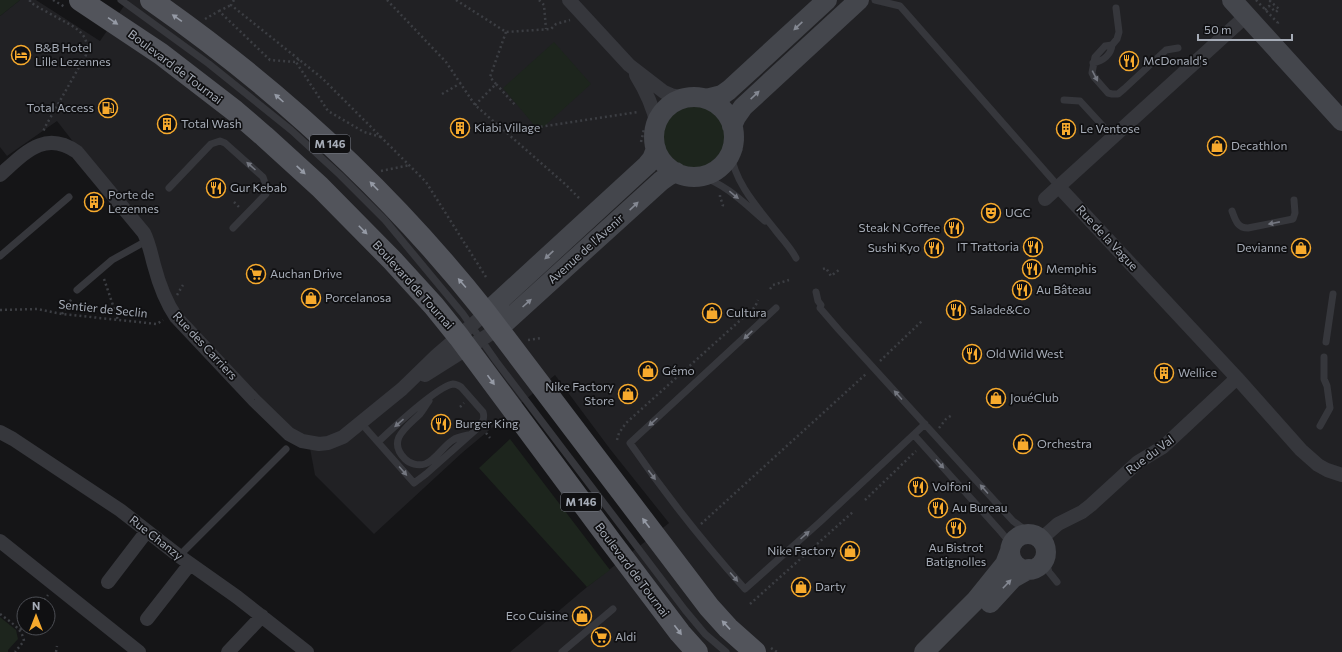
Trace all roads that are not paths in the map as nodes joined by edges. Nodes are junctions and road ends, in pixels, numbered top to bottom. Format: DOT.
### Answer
graph roads {
  1 [pos="80,0"];
  2 [pos="121,0"];
  3 [pos="150,0"];
  4 [pos="827,0"];
  5 [pos="859,0"];
  6 [pos="875,0"];
  7 [pos="1232,0"];
  8 [pos="574,2"];
  9 [pos="900,3"];
  10 [pos="1250,6"];
  11 [pos="1116,8"];
  12 [pos="1178,48"];
  13 [pos="629,65"];
  14 [pos="686,98"];
  15 [pos="706,99"];
  16 [pos="1064,100"];
  17 [pos="1342,105"];
  18 [pos="1342,120"];
  19 [pos="656,125"];
  20 [pos="732,126"];
  21 [pos="1113,137"];
  22 [pos="656,149"];
  23 [pos="731,153"];
  24 [pos="676,172"];
  25 [pos="0,174"];
  26 [pos="700,176"];
  27 [pos="1059,187"];
  28 [pos="169,188"];
  29 [pos="69,197"];
  30 [pos="1046,199"];
  31 [pos="1294,200"];
  32 [pos="1232,211"];
  33 [pos="233,228"];
  34 [pos="776,231"];
  35 [pos="148,240"];
  36 [pos="0,256"];
  37 [pos="796,258"];
  38 [pos="77,290"];
  39 [pos="816,292"];
  40 [pos="1333,294"];
  41 [pos="776,308"];
  42 [pos="477,332"];
  43 [pos="1326,342"];
  44 [pos="1324,358"];
  45 [pos="1237,378"];
  46 [pos="434,395"];
  47 [pos="361,423"];
  48 [pos="925,424"];
  49 [pos="1320,426"];
  50 [pos="0,432"];
  51 [pos="470,434"];
  52 [pos="914,435"];
  53 [pos="378,442"];
  54 [pos="286,449"];
  55 [pos="1342,475"];
  56 [pos="147,531"];
  57 [pos="0,541"];
  58 [pos="1010,550"];
  59 [pos="1036,550"];
  60 [pos="185,560"];
  61 [pos="108,582"];
  62 [pos="1057,582"];
  63 [pos="613,609"];
  64 [pos="262,616"];
  65 [pos="147,619"];
  66 [pos="136,651"];
  67 [pos="228,652"];
  68 [pos="307,652"];
  69 [pos="562,652"];
  70 [pos="697,652"];
  71 [pos="726,652"];
  72 [pos="755,652"];
  73 [pos="924,652"];
  74 [pos="941,652"];
  1 -- 42 [label="main road, Boulevard de Tournai / M 146, one-way"];
  2 -- 42 [label="lane"];
  42 -- 3 [label="main road, Boulevard de Tournai / M 146, one-way"];
  4 -- 15 [label="main road, one-way"];
  20 -- 5 [label="main road, one-way"];
  6 -- 9 [label="lane, Rue de la Vague"];
  7 -- 10 [label="main road"];
  8 -- 13 [label="street"];
  9 -- 27 [label="lane, Rue de la Vague"];
  10 -- 17 [label="main road"];
  10 -- 18 [label="main road"];
  10 -- 21 [label="street"];
  11 -- 12 [label="lane, one-way"];
  13 -- 14 [label="street"];
  13 -- 19 [label="street"];
  14 -- 15 [label="main road"];
  14 -- 19 [label="main road"];
  15 -- 20 [label="main road"];
  16 -- 21 [label="lane"];
  19 -- 22 [label="main road"];
  20 -- 23 [label="main road"];
  21 -- 27 [label="street"];
  22 -- 24 [label="main road"];
  22 -- 42 [label="main road, Avenue de l'Avenir, one-way"];
  23 -- 26 [label="main road"];
  23 -- 34 [label="lane"];
  24 -- 26 [label="main road"];
  42 -- 24 [label="main road, Avenue de l'Avenir, one-way"];
  25 -- 35 [label="street, Rue des Carriers"];
  26 -- 34 [label="lane, one-way"];
  27 -- 30 [label="street"];
  27 -- 45 [label="street, Rue de la Vague"];
  33 -- 28 [label="lane, one-way"];
  29 -- 36 [label="lane"];
  31 -- 32 [label="lane, one-way"];
  34 -- 37 [label="lane"];
  35 -- 38 [label="lane"];
  35 -- 47 [label="street, Rue des Carriers"];
  48 -- 39 [label="lane, one-way"];
  40 -- 43 [label="lane"];
  41 -- 52 [label="lane, one-way"];
  42 -- 47 [label="street, Rue des Carriers"];
  42 -- 70 [label="main road, Boulevard de Tournai / M 146, one-way"];
  42 -- 71 [label="lane"];
  72 -- 42 [label="main road, Boulevard de Tournai / M 146, one-way"];
  44 -- 49 [label="lane"];
  45 -- 55 [label="street, Rue de la Vague"];
  45 -- 59 [label="street, Rue du Val"];
  46 -- 51 [label="lane"];
  46 -- 51 [label="lane"];
  46 -- 53 [label="lane, one-way"];
  47 -- 53 [label="lane"];
  48 -- 52 [label="lane"];
  59 -- 48 [label="lane, one-way"];
  50 -- 56 [label="street, Rue Chanzy"];
  53 -- 51 [label="lane, one-way"];
  52 -- 58 [label="lane, one-way"];
  54 -- 60 [label="lane"];
  56 -- 60 [label="street, Rue Chanzy"];
  56 -- 61 [label="street"];
  57 -- 66 [label="street"];
  58 -- 59 [label="main road"];
  58 -- 59 [label="main road"];
  58 -- 73 [label="main road"];
  59 -- 62 [label="lane"];
  74 -- 59 [label="main road, Rue du Val, one-way"];
  60 -- 64 [label="street, Rue Chanzy"];
  60 -- 65 [label="street"];
  63 -- 69 [label="lane"];
  64 -- 67 [label="street"];
  64 -- 68 [label="street, Rue Chanzy"];
}
